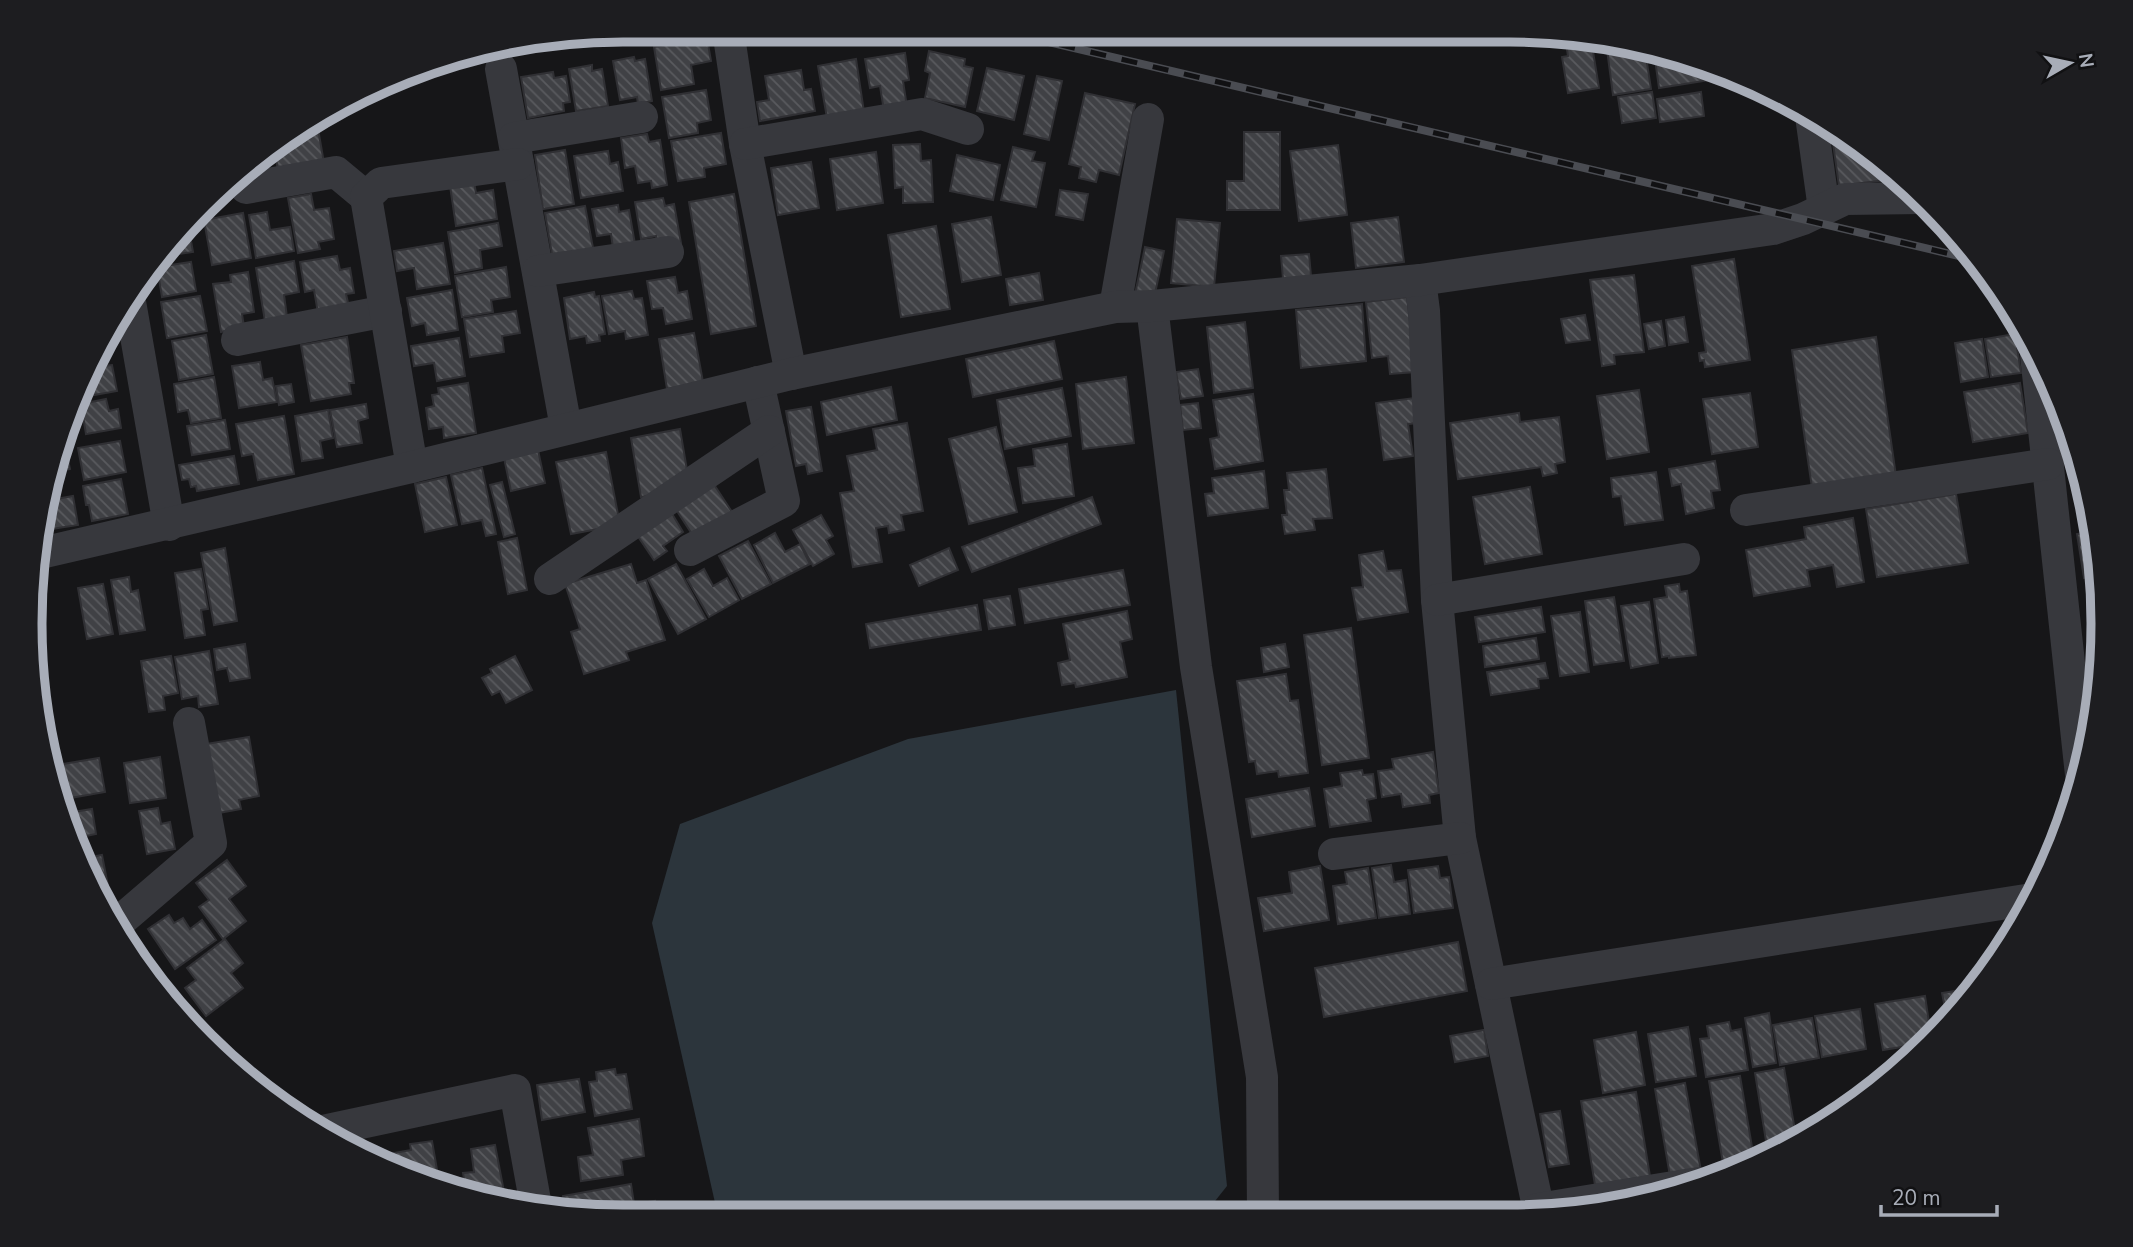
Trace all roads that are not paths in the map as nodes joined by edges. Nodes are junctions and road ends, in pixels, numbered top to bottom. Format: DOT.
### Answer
graph roads {
  1 [pos="730,42"];
  2 [pos="501,69"];
  3 [pos="642,117"];
  4 [pos="1148,119"];
  5 [pos="968,128"];
  6 [pos="1813,128"];
  7 [pos="745,144"];
  8 [pos="516,151"];
  9 [pos="246,188"];
  10 [pos="366,197"];
  11 [pos="1906,198"];
  12 [pos="1824,209"];
  13 [pos="667,252"];
  14 [pos="538,271"];
  15 [pos="1420,279"];
  16 [pos="1152,306"];
  17 [pos="1115,307"];
  18 [pos="386,311"];
  19 [pos="132,313"];
  20 [pos="237,340"];
  21 [pos="791,374"];
  22 [pos="758,382"];
  23 [pos="2052,414"];
  24 [pos="566,428"];
  25 [pos="769,431"];
  26 [pos="2048,464"];
  27 [pos="412,467"];
  28 [pos="1746,510"];
  29 [pos="169,525"];
  30 [pos="690,550"];
  31 [pos="47,551"];
  32 [pos="1684,559"];
  33 [pos="550,579"];
  34 [pos="1437,600"];
  35 [pos="188,723"];
  36 [pos="2078,746"];
  37 [pos="1460,838"];
  38 [pos="1334,855"];
  39 [pos="2020,901"];
  40 [pos="123,919"];
  41 [pos="1491,984"];
  42 [pos="337,1129"];
  43 [pos="535,1198"];
  44 [pos="1537,1204"];
  45 [pos="1263,1205"];
  1 -- 7 [label="street"];
  2 -- 8 [label="street"];
  3 -- 8 [label="street"];
  4 -- 17 [label="street"];
  5 -- 7 [label="street"];
  6 -- 12 [label="street"];
  7 -- 21 [label="street"];
  8 -- 10 [label="street"];
  8 -- 14 [label="street"];
  9 -- 10 [label="street"];
  10 -- 18 [label="street"];
  11 -- 12 [label="street"];
  12 -- 15 [label="street"];
  13 -- 14 [label="street"];
  14 -- 24 [label="street"];
  15 -- 16 [label="street"];
  15 -- 34 [label="street"];
  16 -- 17 [label="street"];
  16 -- 45 [label="street"];
  17 -- 21 [label="street"];
  18 -- 20 [label="street"];
  18 -- 27 [label="street"];
  19 -- 29 [label="street"];
  21 -- 22 [label="street"];
  22 -- 24 [label="street"];
  22 -- 25 [label="street"];
  23 -- 26 [label="street"];
  24 -- 27 [label="street"];
  25 -- 30 [label="street"];
  25 -- 33 [label="street"];
  26 -- 28 [label="street"];
  26 -- 36 [label="street"];
  27 -- 29 [label="street"];
  29 -- 31 [label="street"];
  32 -- 34 [label="street"];
  34 -- 37 [label="street"];
  35 -- 40 [label="street"];
  37 -- 38 [label="street"];
  37 -- 41 [label="street"];
  39 -- 41 [label="street"];
  41 -- 44 [label="street"];
  42 -- 43 [label="street"];
}
